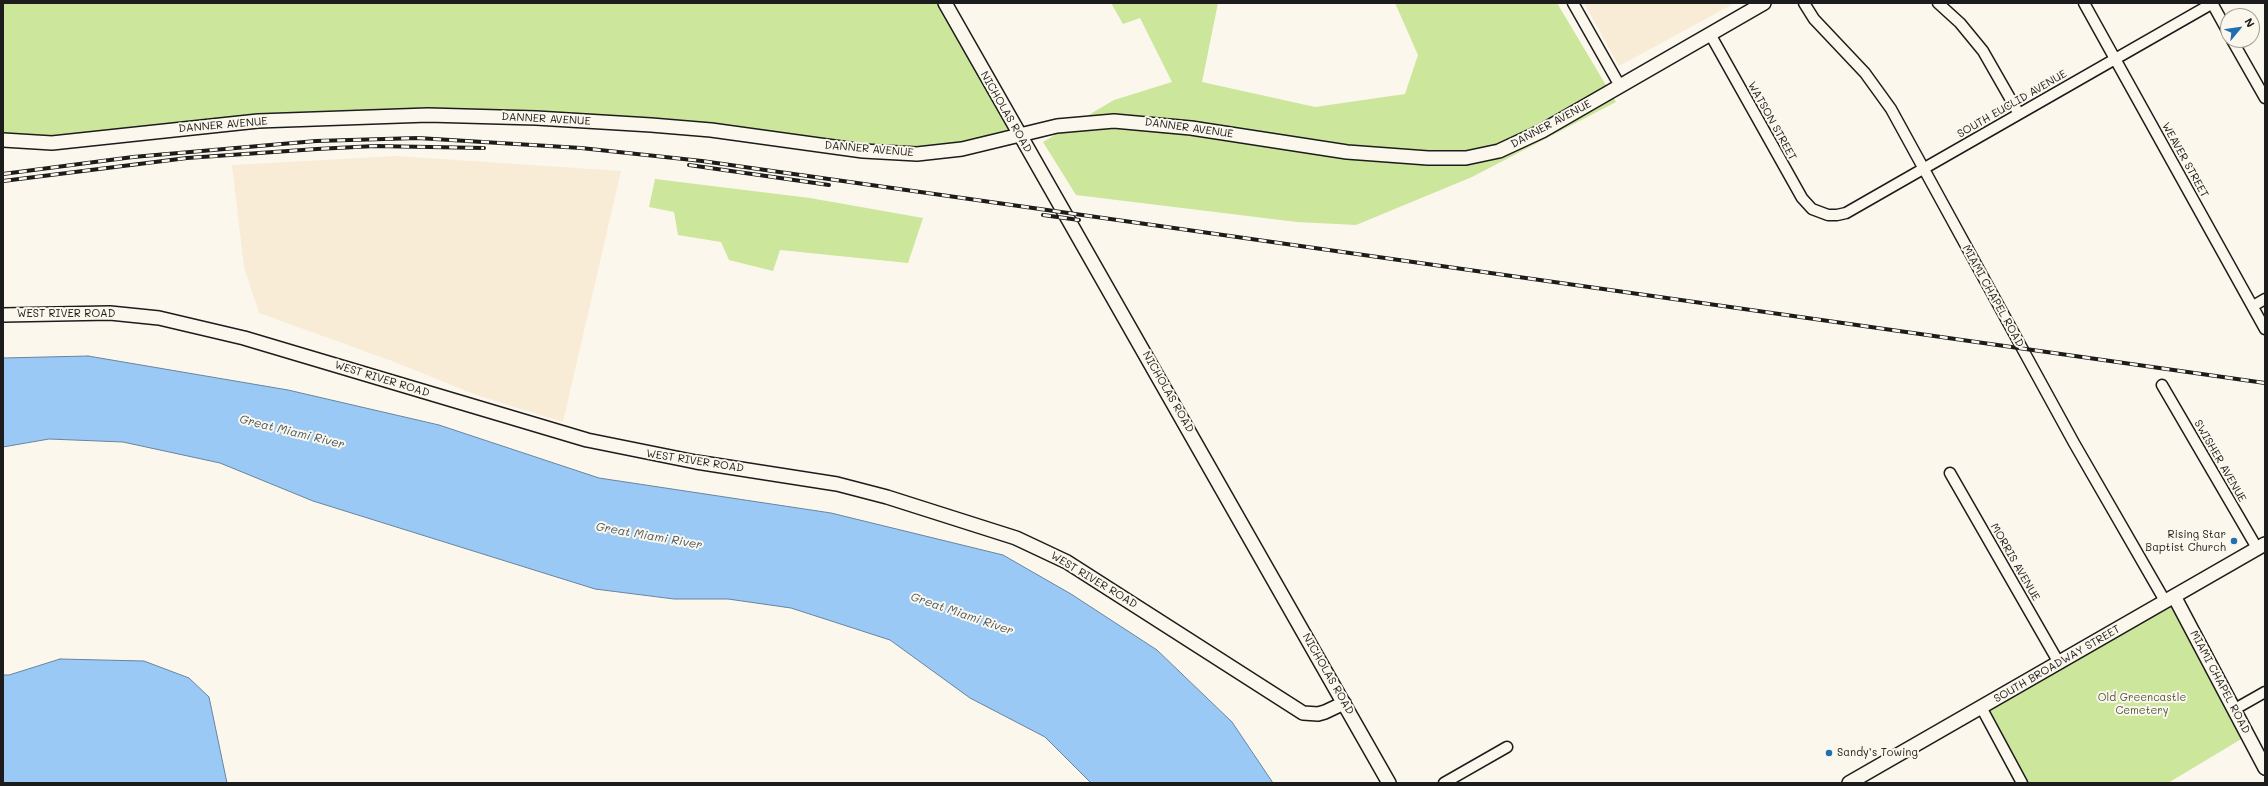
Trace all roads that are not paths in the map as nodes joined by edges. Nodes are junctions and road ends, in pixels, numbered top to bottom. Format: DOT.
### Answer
graph roads {
  1 [pos="945,3"];
  2 [pos="1573,3"];
  3 [pos="1764,3"];
  4 [pos="1804,3"];
  5 [pos="1938,3"];
  6 [pos="2084,3"];
  7 [pos="2212,3"];
  8 [pos="2220,18"];
  9 [pos="1710,34"];
  10 [pos="2237,48"];
  11 [pos="2115,60"];
  12 [pos="1620,86"];
  13 [pos="2265,98"];
  14 [pos="2019,114"];
  15 [pos="1019,134"];
  16 [pos="3,140"];
  17 [pos="1923,169"];
  18 [pos="1820,213"];
  19 [pos="2265,299"];
  20 [pos="2252,306"];
  21 [pos="3,314"];
  22 [pos="2265,329"];
  23 [pos="2162,385"];
  24 [pos="1950,473"];
  25 [pos="2261,546"];
  26 [pos="2170,598"];
  27 [pos="2059,663"];
  28 [pos="2265,692"];
  29 [pos="1344,703"];
  30 [pos="1981,707"];
  31 [pos="2235,709"];
  32 [pos="1507,747"];
  33 [pos="2265,768"];
  34 [pos="1389,783"];
  35 [pos="1444,783"];
  36 [pos="1849,783"];
  37 [pos="2022,783"];
  1 -- 15 [label="street, NICHOLAS ROAD"];
  2 -- 12 [label="street"];
  3 -- 9 [label="street, DANNER AVENUE"];
  4 -- 17 [label="street, MIAMI CHAPEL ROAD"];
  5 -- 14 [label="street"];
  6 -- 11 [label="street, WEAVER STREET"];
  7 -- 8 [label="street"];
  7 -- 11 [label="street, SOUTH EUCLID AVENUE"];
  9 -- 12 [label="street, DANNER AVENUE"];
  9 -- 18 [label="street, WATSON STREET"];
  10 -- 13 [label="street"];
  11 -- 14 [label="street, SOUTH EUCLID AVENUE"];
  11 -- 20 [label="street, WEAVER STREET"];
  12 -- 15 [label="street, DANNER AVENUE"];
  14 -- 17 [label="street, SOUTH EUCLID AVENUE"];
  15 -- 16 [label="street, DANNER AVENUE"];
  15 -- 29 [label="street, NICHOLAS ROAD"];
  17 -- 18 [label="street, SOUTH EUCLID AVENUE"];
  17 -- 26 [label="street, MIAMI CHAPEL ROAD"];
  19 -- 20 [label="street"];
  20 -- 22 [label="street, WEAVER STREET"];
  21 -- 29 [label="street, WEST RIVER ROAD"];
  23 -- 25 [label="street, SWISHER AVENUE"];
  24 -- 27 [label="street, MORRIS AVENUE"];
  25 -- 26 [label="street, SOUTH BROADWAY STREET"];
  26 -- 27 [label="street, SOUTH BROADWAY STREET"];
  26 -- 31 [label="street, MIAMI CHAPEL ROAD"];
  27 -- 30 [label="street, SOUTH BROADWAY STREET"];
  28 -- 31 [label="street"];
  29 -- 34 [label="street, NICHOLAS ROAD"];
  30 -- 36 [label="street, SOUTH BROADWAY STREET"];
  30 -- 37 [label="street"];
  31 -- 33 [label="street, MIAMI CHAPEL ROAD"];
  32 -- 35 [label="street"];
}
